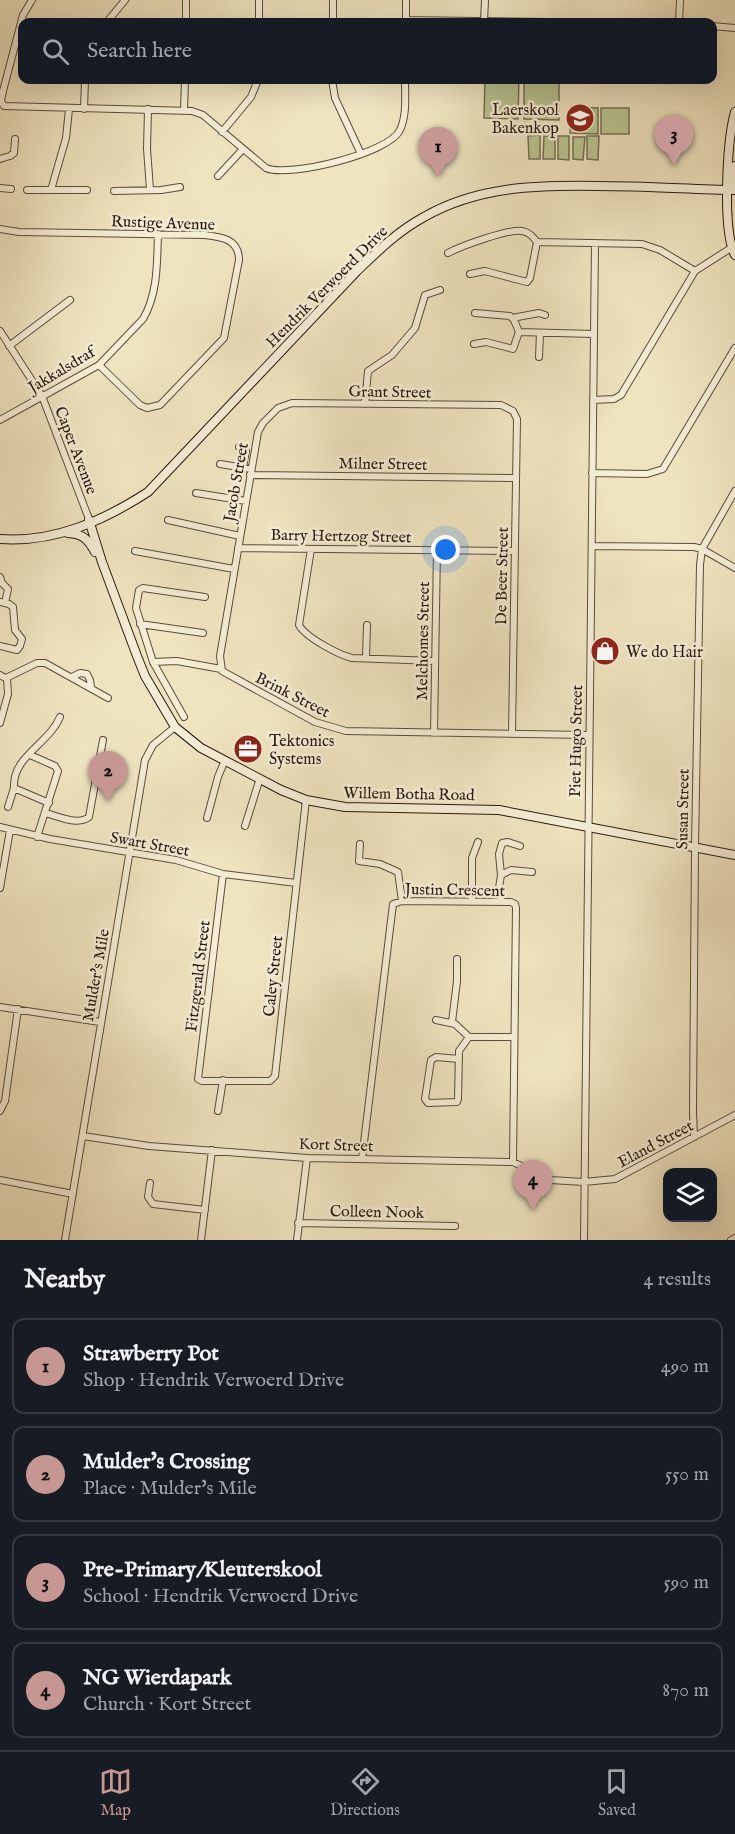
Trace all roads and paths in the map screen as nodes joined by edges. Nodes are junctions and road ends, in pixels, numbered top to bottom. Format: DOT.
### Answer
graph roads {
  1 [pos="32,0"];
  2 [pos="125,0"];
  3 [pos="186,0"];
  4 [pos="259,0"];
  5 [pos="333,0"];
  6 [pos="406,0"];
  7 [pos="485,0"];
  8 [pos="680,0"];
  9 [pos="22,18"];
  10 [pos="110,18"];
  11 [pos="186,18"];
  12 [pos="259,18"];
  13 [pos="333,18"];
  14 [pos="406,18"];
  15 [pos="483,18"];
  16 [pos="679,18"];
  17 [pos="717,26"];
  18 [pos="735,28"];
  19 [pos="18,34"];
  20 [pos="86,84"];
  21 [pos="185,84"];
  22 [pos="256,84"];
  23 [pos="333,84"];
  24 [pos="405,84"];
  25 [pos="69,109"];
  26 [pos="84,109"];
  27 [pos="148,110"];
  28 [pos="184,110"];
  29 [pos="735,112"];
  30 [pos="222,132"];
  31 [pos="15,139"];
  32 [pos="243,149"];
  33 [pos="361,154"];
  34 [pos="0,159"];
  35 [pos="735,166"];
  36 [pos="218,176"];
  37 [pos="180,187"];
  38 [pos="732,187"];
  39 [pos="0,188"];
  40 [pos="11,189"];
  41 [pos="150,189"];
  42 [pos="27,190"];
  43 [pos="51,190"];
  44 [pos="87,190"];
  45 [pos="114,191"];
  46 [pos="734,208"];
  47 [pos="0,229"];
  48 [pos="158,234"];
  49 [pos="537,242"];
  50 [pos="595,243"];
  51 [pos="733,244"];
  52 [pos="448,253"];
  53 [pos="695,271"];
  54 [pos="470,274"];
  55 [pos="440,290"];
  56 [pos="70,300"];
  57 [pos="475,313"];
  58 [pos="545,315"];
  59 [pos="512,318"];
  60 [pos="0,331"];
  61 [pos="519,332"];
  62 [pos="540,333"];
  63 [pos="594,334"];
  64 [pos="474,344"];
  65 [pos="9,346"];
  66 [pos="735,348"];
  67 [pos="539,357"];
  68 [pos="99,365"];
  69 [pos="42,396"];
  70 [pos="593,400"];
  71 [pos="366,404"];
  72 [pos="516,419"];
  73 [pos="0,420"];
  74 [pos="263,423"];
  75 [pos="239,447"];
  76 [pos="220,464"];
  77 [pos="243,467"];
  78 [pos="251,472"];
  79 [pos="592,473"];
  80 [pos="516,478"];
  81 [pos="735,491"];
  82 [pos="196,493"];
  83 [pos="246,501"];
  84 [pos="168,520"];
  85 [pos="89,522"];
  86 [pos="62,533"];
  87 [pos="0,534"];
  88 [pos="240,537"];
  89 [pos="0,539"];
  90 [pos="592,546"];
  91 [pos="238,548"];
  92 [pos="310,549"];
  93 [pos="702,549"];
  94 [pos="437,550"];
  95 [pos="135,551"];
  96 [pos="515,551"];
  97 [pos="102,562"];
  98 [pos="735,568"];
  99 [pos="234,569"];
  100 [pos="0,577"];
  101 [pos="205,597"];
  102 [pos="3,603"];
  103 [pos="136,608"];
  104 [pos="120,612"];
  105 [pos="140,624"];
  106 [pos="368,625"];
  107 [pos="203,633"];
  108 [pos="0,646"];
  109 [pos="366,658"];
  110 [pos="435,661"];
  111 [pos="153,662"];
  112 [pos="221,669"];
  113 [pos="3,677"];
  114 [pos="108,698"];
  115 [pos="60,717"];
  116 [pos="184,717"];
  117 [pos="0,723"];
  118 [pos="175,727"];
  119 [pos="434,733"];
  120 [pos="512,733"];
  121 [pos="588,735"];
  122 [pos="102,740"];
  123 [pos="30,755"];
  124 [pos="225,760"];
  125 [pos="260,778"];
  126 [pos="14,788"];
  127 [pos="306,800"];
  128 [pos="49,803"];
  129 [pos="8,807"];
  130 [pos="45,813"];
  131 [pos="207,818"];
  132 [pos="245,826"];
  133 [pos="0,827"];
  134 [pos="588,827"];
  135 [pos="10,830"];
  136 [pos="38,837"];
  137 [pos="478,842"];
  138 [pos="360,844"];
  139 [pos="520,846"];
  140 [pos="695,847"];
  141 [pos="130,853"];
  142 [pos="735,855"];
  143 [pos="532,872"];
  144 [pos="223,874"];
  145 [pos="501,875"];
  146 [pos="296,883"];
  147 [pos="0,888"];
  148 [pos="402,901"];
  149 [pos="472,902"];
  150 [pos="501,902"];
  151 [pos="457,959"];
  152 [pos="0,1006"];
  153 [pos="18,1009"];
  154 [pos="436,1020"];
  155 [pos="100,1022"];
  156 [pos="452,1022"];
  157 [pos="469,1037"];
  158 [pos="514,1037"];
  159 [pos="459,1059"];
  160 [pos="199,1080"];
  161 [pos="223,1080"];
  162 [pos="0,1111"];
  163 [pos="218,1111"];
  164 [pos="735,1115"];
  165 [pos="83,1136"];
  166 [pos="694,1137"];
  167 [pos="212,1150"];
  168 [pos="306,1158"];
  169 [pos="362,1159"];
  170 [pos="513,1162"];
  171 [pos="0,1180"];
  172 [pos="584,1182"];
  173 [pos="150,1183"];
  174 [pos="73,1194"];
  175 [pos="206,1210"];
  176 [pos="298,1223"];
  177 [pos="455,1226"];
  178 [pos="735,1238"];
  179 [pos="65,1240"];
  180 [pos="201,1240"];
  181 [pos="297,1240"];
  182 [pos="584,1240"];
  183 [pos="731,1240"];
  1 -- 9 [label="street"];
  2 -- 10 [label="street"];
  3 -- 11 [label="street"];
  4 -- 12 [label="street"];
  5 -- 13 [label="street"];
  6 -- 14 [label="street"];
  7 -- 15 [label="street"];
  8 -- 16 [label="street"];
  17 -- 18 [label="street"];
  19 -- 25 [label="street"];
  20 -- 26 [label="street"];
  21 -- 28 [label="street"];
  22 -- 30 [label="street"];
  23 -- 33 [label="street"];
  24 -- 33 [label="street"];
  25 -- 26 [label="street"];
  25 -- 43 [label="street"];
  26 -- 27 [label="street"];
  27 -- 28 [label="street"];
  27 -- 41 [label="street"];
  28 -- 30 [label="street"];
  29 -- 38 [label="main road"];
  30 -- 32 [label="street"];
  31 -- 34 [label="street"];
  32 -- 33 [label="street"];
  32 -- 36 [label="street"];
  35 -- 38 [label="main road"];
  37 -- 41 [label="street"];
  38 -- 46 [label="main road"];
  38 -- 51 [label="main road"];
  38 -- 85 [label="main road, Hendrik Verwoerd Drive"];
  39 -- 40 [label="street"];
  41 -- 45 [label="street"];
  42 -- 43 [label="street"];
  43 -- 44 [label="street"];
  46 -- 51 [label="main road"];
  47 -- 48 [label="street, Rustige Avenue"];
  48 -- 68 [label="street, Jakkalsdraf"];
  48 -- 68 [label="street, Rustige Avenue"];
  49 -- 50 [label="street"];
  49 -- 52 [label="street"];
  49 -- 54 [label="street"];
  50 -- 53 [label="street"];
  50 -- 63 [label="street, Piet Hugo Street"];
  51 -- 53 [label="street"];
  53 -- 70 [label="street"];
  55 -- 71 [label="street"];
  56 -- 65 [label="street"];
  57 -- 59 [label="street"];
  58 -- 59 [label="street"];
  59 -- 61 [label="street"];
  60 -- 65 [label="street, Caper Avenue"];
  61 -- 62 [label="street"];
  61 -- 64 [label="street"];
  62 -- 63 [label="street"];
  62 -- 67 [label="street"];
  63 -- 70 [label="street, Piet Hugo Street"];
  65 -- 69 [label="street, Caper Avenue"];
  66 -- 79 [label="street"];
  68 -- 69 [label="street, Jakkalsdraf"];
  69 -- 73 [label="street, Jakkalsdraf"];
  69 -- 85 [label="street, Caper Avenue"];
  70 -- 79 [label="street, Piet Hugo Street"];
  71 -- 72 [label="street, Grant Street"];
  71 -- 74 [label="street, Grant Street"];
  72 -- 80 [label="street, De Beer Street"];
  74 -- 78 [label="street, Jacob Street"];
  75 -- 77 [label="street"];
  76 -- 77 [label="street, Milner Street"];
  77 -- 78 [label="street, Milner Street"];
  78 -- 80 [label="street, Milner Street"];
  78 -- 83 [label="street, Jacob Street"];
  79 -- 90 [label="street, Piet Hugo Street"];
  80 -- 96 [label="street, De Beer Street"];
  81 -- 93 [label="street, Susan Street"];
  82 -- 83 [label="street"];
  83 -- 88 [label="street, Jacob Street"];
  84 -- 88 [label="street"];
  85 -- 86 [label="main road, Hendrik Verwoerd Drive"];
  85 -- 87 [label="main road, Hendrik Verwoerd Drive"];
  85 -- 97 [label="main road, Willem Botha Road"];
  86 -- 89 [label="main road, Hendrik Verwoerd Drive"];
  86 -- 97 [label="main road"];
  88 -- 91 [label="street, Jacob Street"];
  90 -- 93 [label="street"];
  90 -- 121 [label="street, Piet Hugo Street"];
  91 -- 92 [label="street, Barry Hertzog Street"];
  91 -- 99 [label="street"];
  92 -- 94 [label="street, Barry Hertzog Street"];
  92 -- 109 [label="street"];
  93 -- 98 [label="street"];
  93 -- 140 [label="street, Susan Street"];
  94 -- 96 [label="street, Barry Hertzog Street"];
  94 -- 110 [label="street, Melchomes Street"];
  95 -- 99 [label="street"];
  96 -- 120 [label="street, De Beer Street"];
  97 -- 104 [label="main road, Willem Botha Road"];
  99 -- 112 [label="street"];
  100 -- 102 [label="street"];
  101 -- 103 [label="street"];
  102 -- 108 [label="street"];
  103 -- 104 [label="street"];
  103 -- 105 [label="street"];
  104 -- 118 [label="main road, Willem Botha Road"];
  105 -- 107 [label="street"];
  105 -- 111 [label="street"];
  106 -- 109 [label="street"];
  109 -- 110 [label="street"];
  110 -- 119 [label="street, Melchomes Street"];
  111 -- 112 [label="street"];
  111 -- 116 [label="street"];
  112 -- 119 [label="street, Brink Street"];
  113 -- 114 [label="street"];
  113 -- 117 [label="street"];
  115 -- 123 [label="street"];
  118 -- 124 [label="main road, Willem Botha Road"];
  118 -- 141 [label="street, Mulder's Mile"];
  119 -- 120 [label="street, Brink Street"];
  120 -- 121 [label="street, Brink Street"];
  121 -- 134 [label="street, Piet Hugo Street"];
  122 -- 130 [label="street"];
  123 -- 126 [label="street"];
  123 -- 128 [label="street"];
  124 -- 125 [label="main road, Willem Botha Road"];
  124 -- 131 [label="street"];
  125 -- 127 [label="main road, Willem Botha Road"];
  125 -- 132 [label="street"];
  126 -- 128 [label="street"];
  126 -- 129 [label="street"];
  127 -- 134 [label="main road, Willem Botha Road"];
  127 -- 146 [label="street, Caley Street"];
  128 -- 130 [label="street"];
  130 -- 136 [label="street"];
  133 -- 135 [label="street, Swart Street"];
  134 -- 140 [label="main road, Willem Botha Road"];
  134 -- 172 [label="street, Piet Hugo Street"];
  135 -- 136 [label="street, Swart Street"];
  135 -- 147 [label="street"];
  136 -- 141 [label="street, Swart Street"];
  137 -- 149 [label="street"];
  138 -- 148 [label="street"];
  139 -- 145 [label="street"];
  140 -- 142 [label="main road, Willem Botha Road"];
  140 -- 166 [label="street, Susan Street"];
  141 -- 144 [label="street, Swart Street"];
  141 -- 155 [label="street, Mulder's Mile"];
  143 -- 145 [label="street"];
  144 -- 146 [label="street, Swart Street"];
  144 -- 160 [label="street, Fitzgerald Street"];
  145 -- 150 [label="street"];
  146 -- 161 [label="street, Caley Street"];
  148 -- 149 [label="street, Justin Crescent"];
  148 -- 169 [label="street, Justin Crescent"];
  149 -- 150 [label="street, Justin Crescent"];
  150 -- 158 [label="street, Justin Crescent"];
  151 -- 156 [label="street"];
  152 -- 153 [label="street"];
  153 -- 155 [label="street"];
  153 -- 162 [label="street"];
  154 -- 156 [label="street"];
  155 -- 165 [label="street, Mulder's Mile"];
  156 -- 157 [label="street"];
  157 -- 158 [label="street"];
  157 -- 159 [label="street"];
  158 -- 170 [label="street, Justin Crescent"];
  159 -- 159 [label="street"];
  160 -- 161 [label="street, Caley Street"];
  161 -- 163 [label="street"];
  164 -- 166 [label="street, Eland Street"];
  165 -- 167 [label="street, Kort Street"];
  165 -- 174 [label="street, Mulder's Mile"];
  166 -- 172 [label="street, Eland Street"];
  167 -- 168 [label="street, Kort Street"];
  167 -- 175 [label="street"];
  168 -- 169 [label="street, Kort Street"];
  168 -- 176 [label="street"];
  169 -- 170 [label="street, Kort Street"];
  170 -- 172 [label="street, Kort Street"];
  171 -- 174 [label="street"];
  172 -- 182 [label="street, Piet Hugo Street"];
  173 -- 175 [label="street"];
  174 -- 179 [label="street, Mulder's Mile"];
  175 -- 180 [label="street"];
  176 -- 177 [label="street, Colleen Nook"];
  176 -- 181 [label="street"];
  178 -- 183 [label="street"];
}
